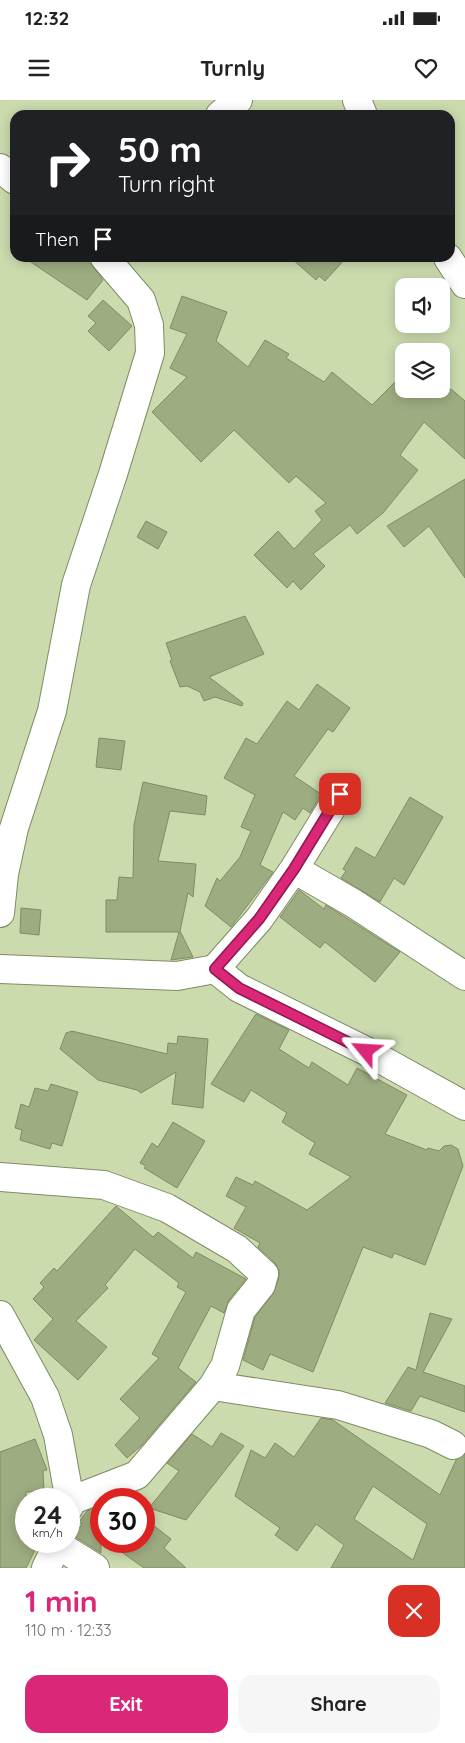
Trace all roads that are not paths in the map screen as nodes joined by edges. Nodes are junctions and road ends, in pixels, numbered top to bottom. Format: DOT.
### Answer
graph roads {
  1 [pos="238,100"];
  2 [pos="226,110"];
  3 [pos="0,168"];
  4 [pos="10,176"];
  5 [pos="108,262"];
  6 [pos="451,262"];
  7 [pos="465,284"];
  8 [pos="340,794"];
  9 [pos="7,824"];
  10 [pos="294,869"];
  11 [pos="0,913"];
  12 [pos="0,969"];
  13 [pos="215,969"];
  14 [pos="465,976"];
  15 [pos="465,1106"];
  16 [pos="0,1177"];
  17 [pos="0,1315"];
  18 [pos="213,1386"];
  19 [pos="453,1444"];
  20 [pos="66,1488"];
  21 [pos="80,1499"];
  22 [pos="60,1553"];
  23 [pos="95,1568"];
  1 -- 2 [label="street"];
  3 -- 4 [label="street"];
  5 -- 9 [label="street"];
  6 -- 7 [label="street"];
  8 -- 10 [label="street"];
  9 -- 11 [label="street"];
  10 -- 13 [label="street"];
  10 -- 14 [label="street"];
  12 -- 13 [label="street"];
  13 -- 15 [label="street"];
  16 -- 18 [label="street"];
  17 -- 20 [label="street"];
  18 -- 19 [label="street"];
  18 -- 21 [label="street"];
  22 -- 23 [label="street"];
}
